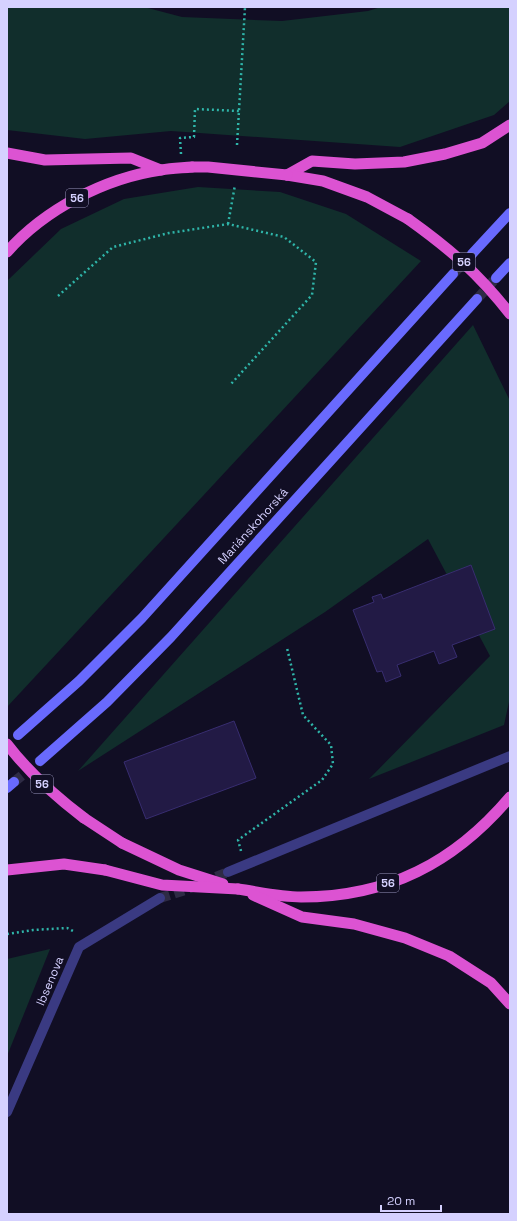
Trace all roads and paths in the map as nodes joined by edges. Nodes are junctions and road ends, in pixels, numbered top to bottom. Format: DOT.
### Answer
graph roads {
  1 [pos="244,7"];
  2 [pos="239,111"];
  3 [pos="510,125"];
  4 [pos="180,138"];
  5 [pos="237,145"];
  6 [pos="7,153"];
  7 [pos="161,170"];
  8 [pos="287,174"];
  9 [pos="235,184"];
  10 [pos="510,213"];
  11 [pos="228,224"];
  12 [pos="7,252"];
  13 [pos="472,254"];
  14 [pos="510,263"];
  15 [pos="453,274"];
  16 [pos="496,278"];
  17 [pos="58,296"];
  18 [pos="477,299"];
  19 [pos="510,314"];
  20 [pos="231,384"];
  21 [pos="288,648"];
  22 [pos="18,735"];
  23 [pos="7,744"];
  24 [pos="510,756"];
  25 [pos="40,761"];
  26 [pos="510,798"];
  27 [pos="245,865"];
  28 [pos="7,870"];
  29 [pos="228,872"];
  30 [pos="238,889"];
  31 [pos="160,898"];
  32 [pos="7,934"];
  33 [pos="91,940"];
  34 [pos="510,1004"];
  35 [pos="7,1112"];
  1 -- 2 [label="path"];
  2 -- 4 [label="path"];
  2 -- 5 [label="path"];
  3 -- 8 [label="highway"];
  6 -- 7 [label="highway, 56"];
  7 -- 8 [label="highway, 56, bridge"];
  7 -- 12 [label="highway, 56"];
  8 -- 19 [label="highway, 56, bridge"];
  9 -- 11 [label="path"];
  10 -- 13 [label="main road"];
  11 -- 17 [label="path"];
  11 -- 20 [label="path"];
  14 -- 16 [label="main road"];
  15 -- 22 [label="main road, Mariánskohorská"];
  18 -- 25 [label="main road, Mariánskohorská"];
  21 -- 27 [label="path"];
  23 -- 30 [label="highway, 56, bridge"];
  24 -- 27 [label="street"];
  26 -- 30 [label="highway, 56"];
  27 -- 29 [label="street"];
  28 -- 30 [label="highway, bridge"];
  30 -- 34 [label="highway, 56"];
  31 -- 33 [label="street, Ibsenova"];
  32 -- 33 [label="path"];
  33 -- 35 [label="street, Ibsenova"];
}
